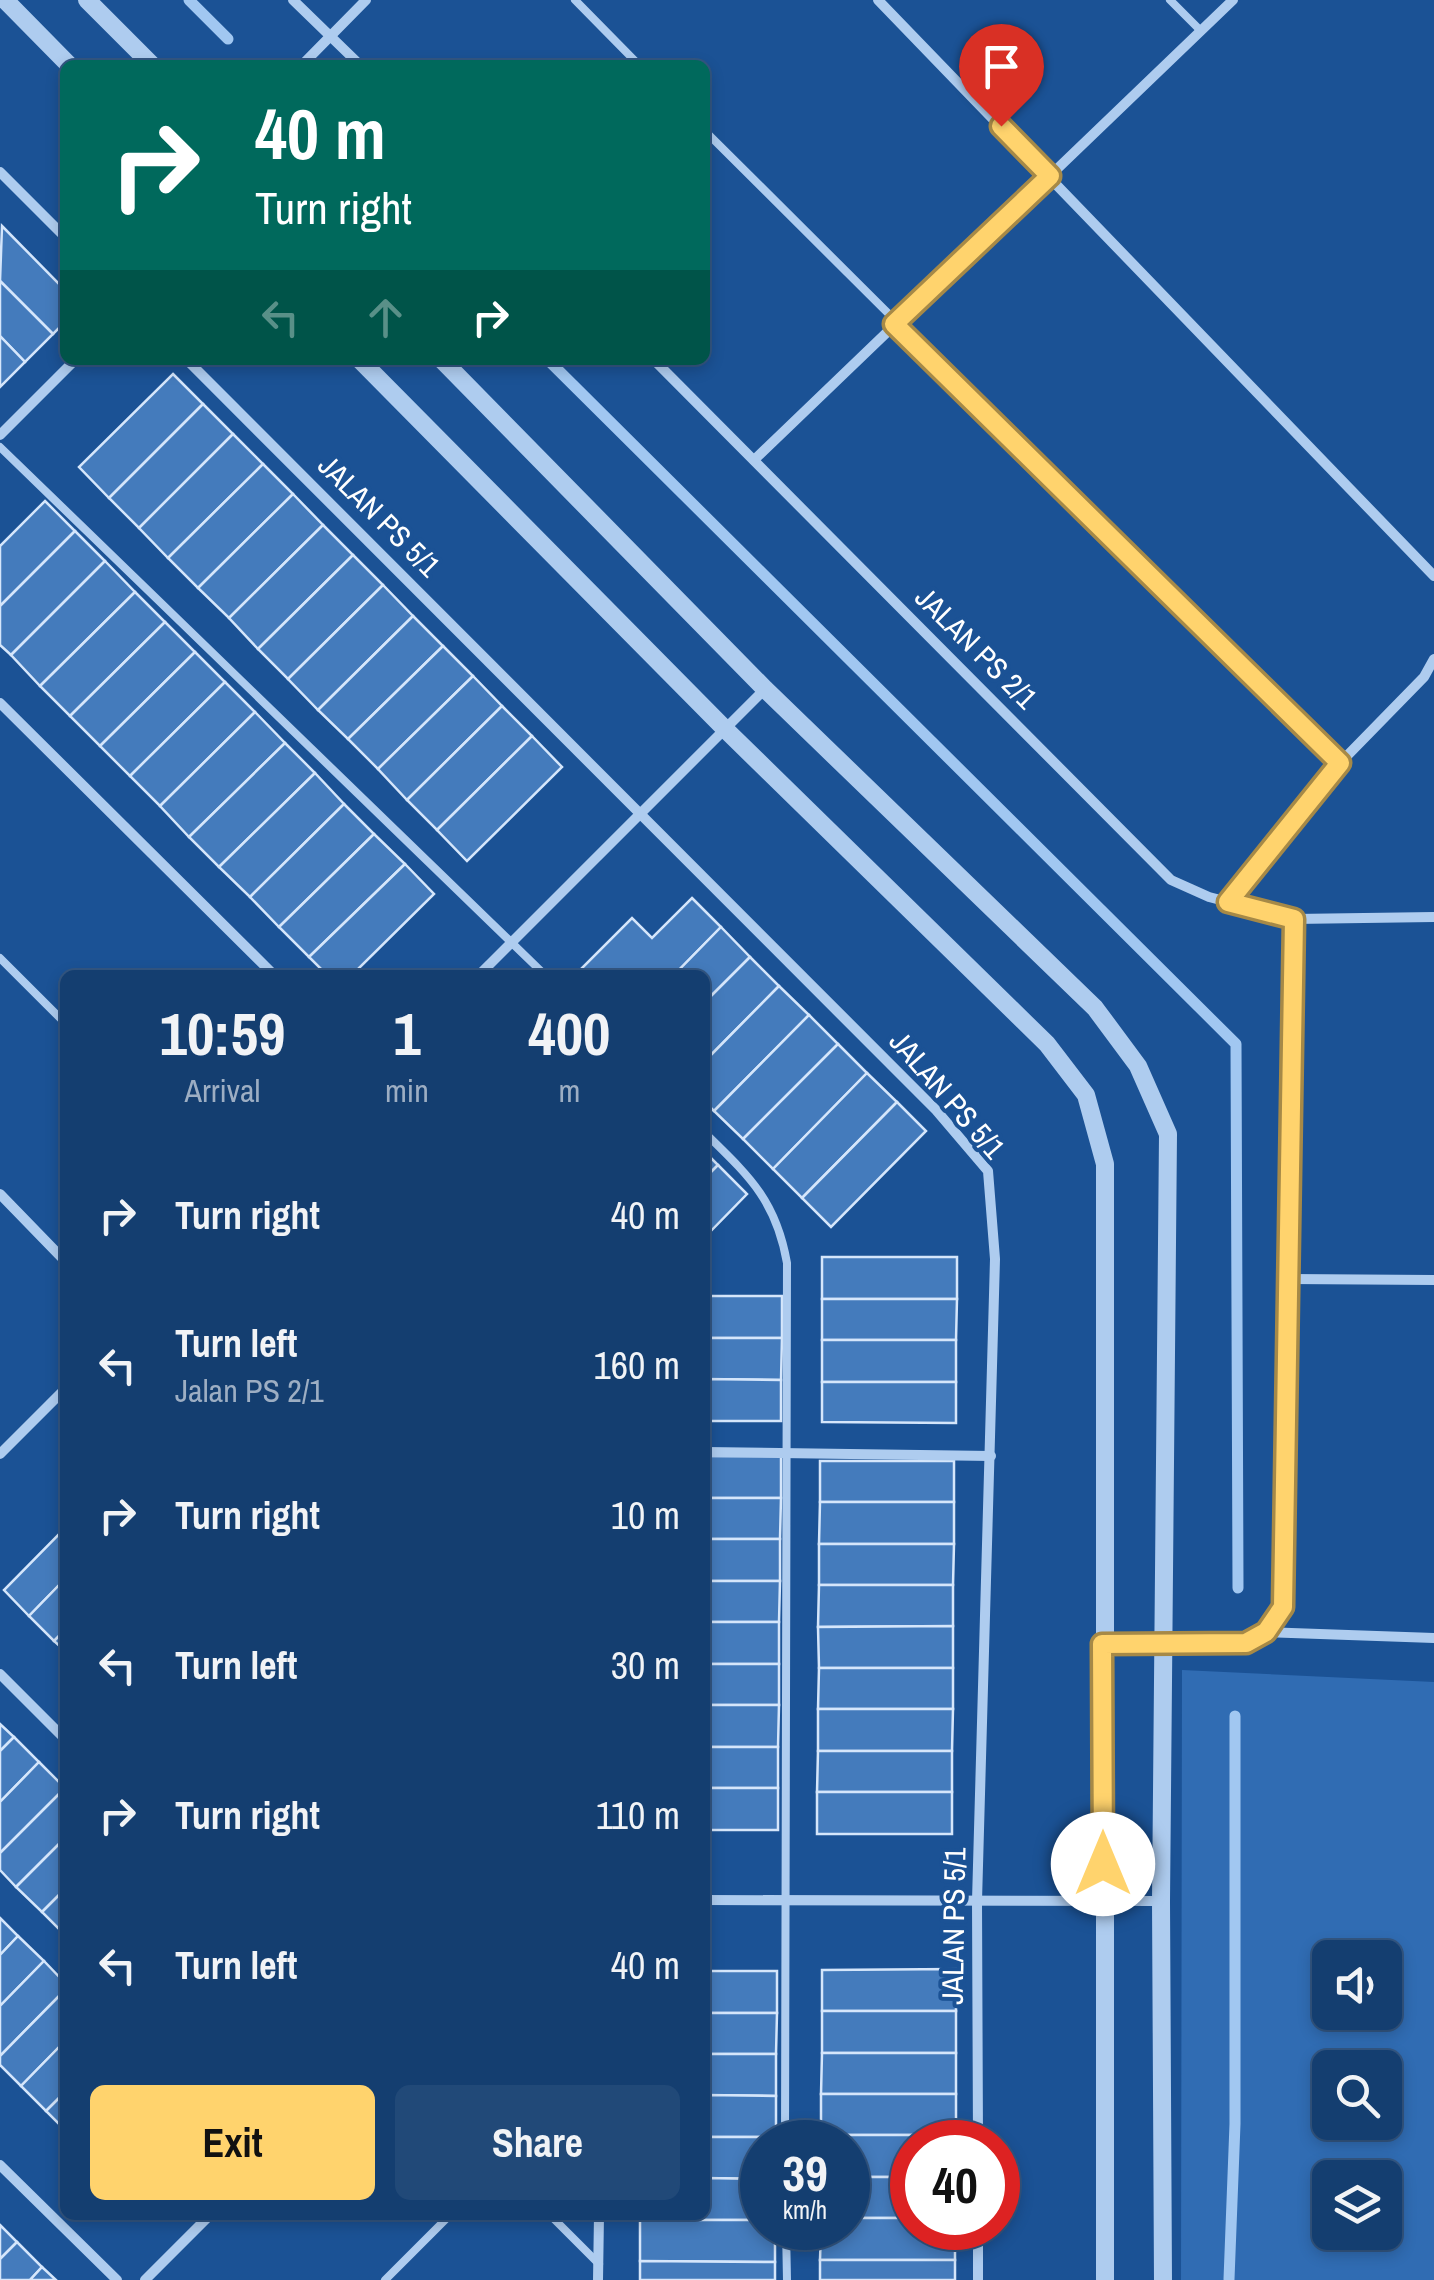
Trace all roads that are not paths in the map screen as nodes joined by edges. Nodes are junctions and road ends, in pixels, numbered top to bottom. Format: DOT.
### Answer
graph roads {
  1 [pos="5,0"];
  2 [pos="87,0"];
  3 [pos="293,0"];
  4 [pos="366,0"];
  5 [pos="576,0"];
  6 [pos="878,0"];
  7 [pos="1170,0"];
  8 [pos="1233,0"];
  9 [pos="1200,31"];
  10 [pos="332,37"];
  11 [pos="65,60"];
  12 [pos="147,60"];
  13 [pos="307,60"];
  14 [pos="355,60"];
  15 [pos="635,60"];
  16 [pos="710,137"];
  17 [pos="0,172"];
  18 [pos="1050,176"];
  19 [pos="60,232"];
  20 [pos="894,324"];
  21 [pos="70,365"];
  22 [pos="192,365"];
  23 [pos="365,365"];
  24 [pos="447,365"];
  25 [pos="659,365"];
  26 [pos="0,435"];
  27 [pos="0,447"];
  28 [pos="754,460"];
  29 [pos="1434,576"];
  30 [pos="1434,659"];
  31 [pos="765,689"];
  32 [pos="0,702"];
  33 [pos="725,729"];
  34 [pos="1340,763"];
  35 [pos="640,814"];
  36 [pos="1228,902"];
  37 [pos="1434,917"];
  38 [pos="1294,919"];
  39 [pos="512,942"];
  40 [pos="0,958"];
  41 [pos="269,970"];
  42 [pos="484,970"];
  43 [pos="541,970"];
  44 [pos="60,1018"];
  45 [pos="710,1138"];
  46 [pos="0,1194"];
  47 [pos="60,1256"];
  48 [pos="1288,1279"];
  49 [pos="1434,1280"];
  50 [pos="60,1394"];
  51 [pos="710,1452"];
  52 [pos="789,1452"];
  53 [pos="0,1454"];
  54 [pos="990,1456"];
  55 [pos="1266,1632"];
  56 [pos="1434,1638"];
  57 [pos="1163,1643"];
  58 [pos="1102,1644"];
  59 [pos="0,1674"];
  60 [pos="60,1734"];
  61 [pos="710,1900"];
  62 [pos="782,1900"];
  63 [pos="977,1900"];
  64 [pos="1103,1900"];
  65 [pos="1161,1901"];
  66 [pos="785,2120"];
  67 [pos="978,2120"];
  68 [pos="0,2165"];
  69 [pos="205,2220"];
  70 [pos="445,2220"];
  71 [pos="555,2220"];
  72 [pos="598,2220"];
  73 [pos="786,2250"];
  74 [pos="978,2250"];
  75 [pos="600,2264"];
  76 [pos="117,2280"];
  77 [pos="146,2280"];
  78 [pos="384,2280"];
  79 [pos="598,2280"];
  80 [pos="787,2280"];
  81 [pos="978,2280"];
  82 [pos="1105,2280"];
  83 [pos="1163,2280"];
  1 -- 11 [label="street"];
  2 -- 12 [label="street"];
  3 -- 10 [label="street"];
  4 -- 10 [label="street"];
  5 -- 15 [label="lane"];
  6 -- 18 [label="street"];
  7 -- 9 [label="lane"];
  8 -- 9 [label="street"];
  9 -- 18 [label="street"];
  10 -- 13 [label="street"];
  10 -- 14 [label="street"];
  16 -- 20 [label="lane"];
  17 -- 19 [label="street"];
  18 -- 20 [label="street"];
  18 -- 29 [label="street"];
  20 -- 28 [label="street"];
  20 -- 34 [label="lane"];
  21 -- 26 [label="street"];
  22 -- 35 [label="street, JALAN PS 5/1"];
  23 -- 33 [label="street"];
  24 -- 31 [label="street"];
  25 -- 28 [label="street, JALAN PS 2/1"];
  27 -- 39 [label="lane"];
  28 -- 36 [label="street, JALAN PS 2/1"];
  30 -- 34 [label="street"];
  31 -- 33 [label="street"];
  31 -- 57 [label="street"];
  32 -- 41 [label="street"];
  33 -- 35 [label="street"];
  33 -- 58 [label="street"];
  34 -- 36 [label="street"];
  35 -- 39 [label="street"];
  35 -- 54 [label="street, JALAN PS 5/1"];
  36 -- 38 [label="street, JALAN PS 2/1"];
  37 -- 38 [label="street, JALAN PS 2/1"];
  38 -- 48 [label="street"];
  39 -- 42 [label="street"];
  39 -- 43 [label="lane"];
  40 -- 44 [label="lane"];
  45 -- 52 [label="lane"];
  46 -- 47 [label="street"];
  48 -- 49 [label="street"];
  48 -- 55 [label="street"];
  50 -- 53 [label="street"];
  51 -- 52 [label="street"];
  52 -- 54 [label="street"];
  52 -- 62 [label="lane"];
  54 -- 63 [label="street, JALAN PS 5/1"];
  55 -- 56 [label="street"];
  55 -- 57 [label="street"];
  57 -- 58 [label="street"];
  57 -- 65 [label="street"];
  58 -- 64 [label="street"];
  59 -- 60 [label="street"];
  61 -- 62 [label="street"];
  62 -- 63 [label="street"];
  62 -- 66 [label="lane"];
  63 -- 64 [label="street"];
  63 -- 67 [label="street, JALAN PS 5/1"];
  64 -- 65 [label="street"];
  64 -- 82 [label="street"];
  65 -- 83 [label="street"];
  68 -- 76 [label="street"];
  69 -- 77 [label="street"];
  70 -- 78 [label="lane"];
  71 -- 75 [label="lane"];
  72 -- 75 [label="street"];
  73 -- 80 [label="lane"];
  74 -- 81 [label="street"];
  75 -- 79 [label="street"];
}
